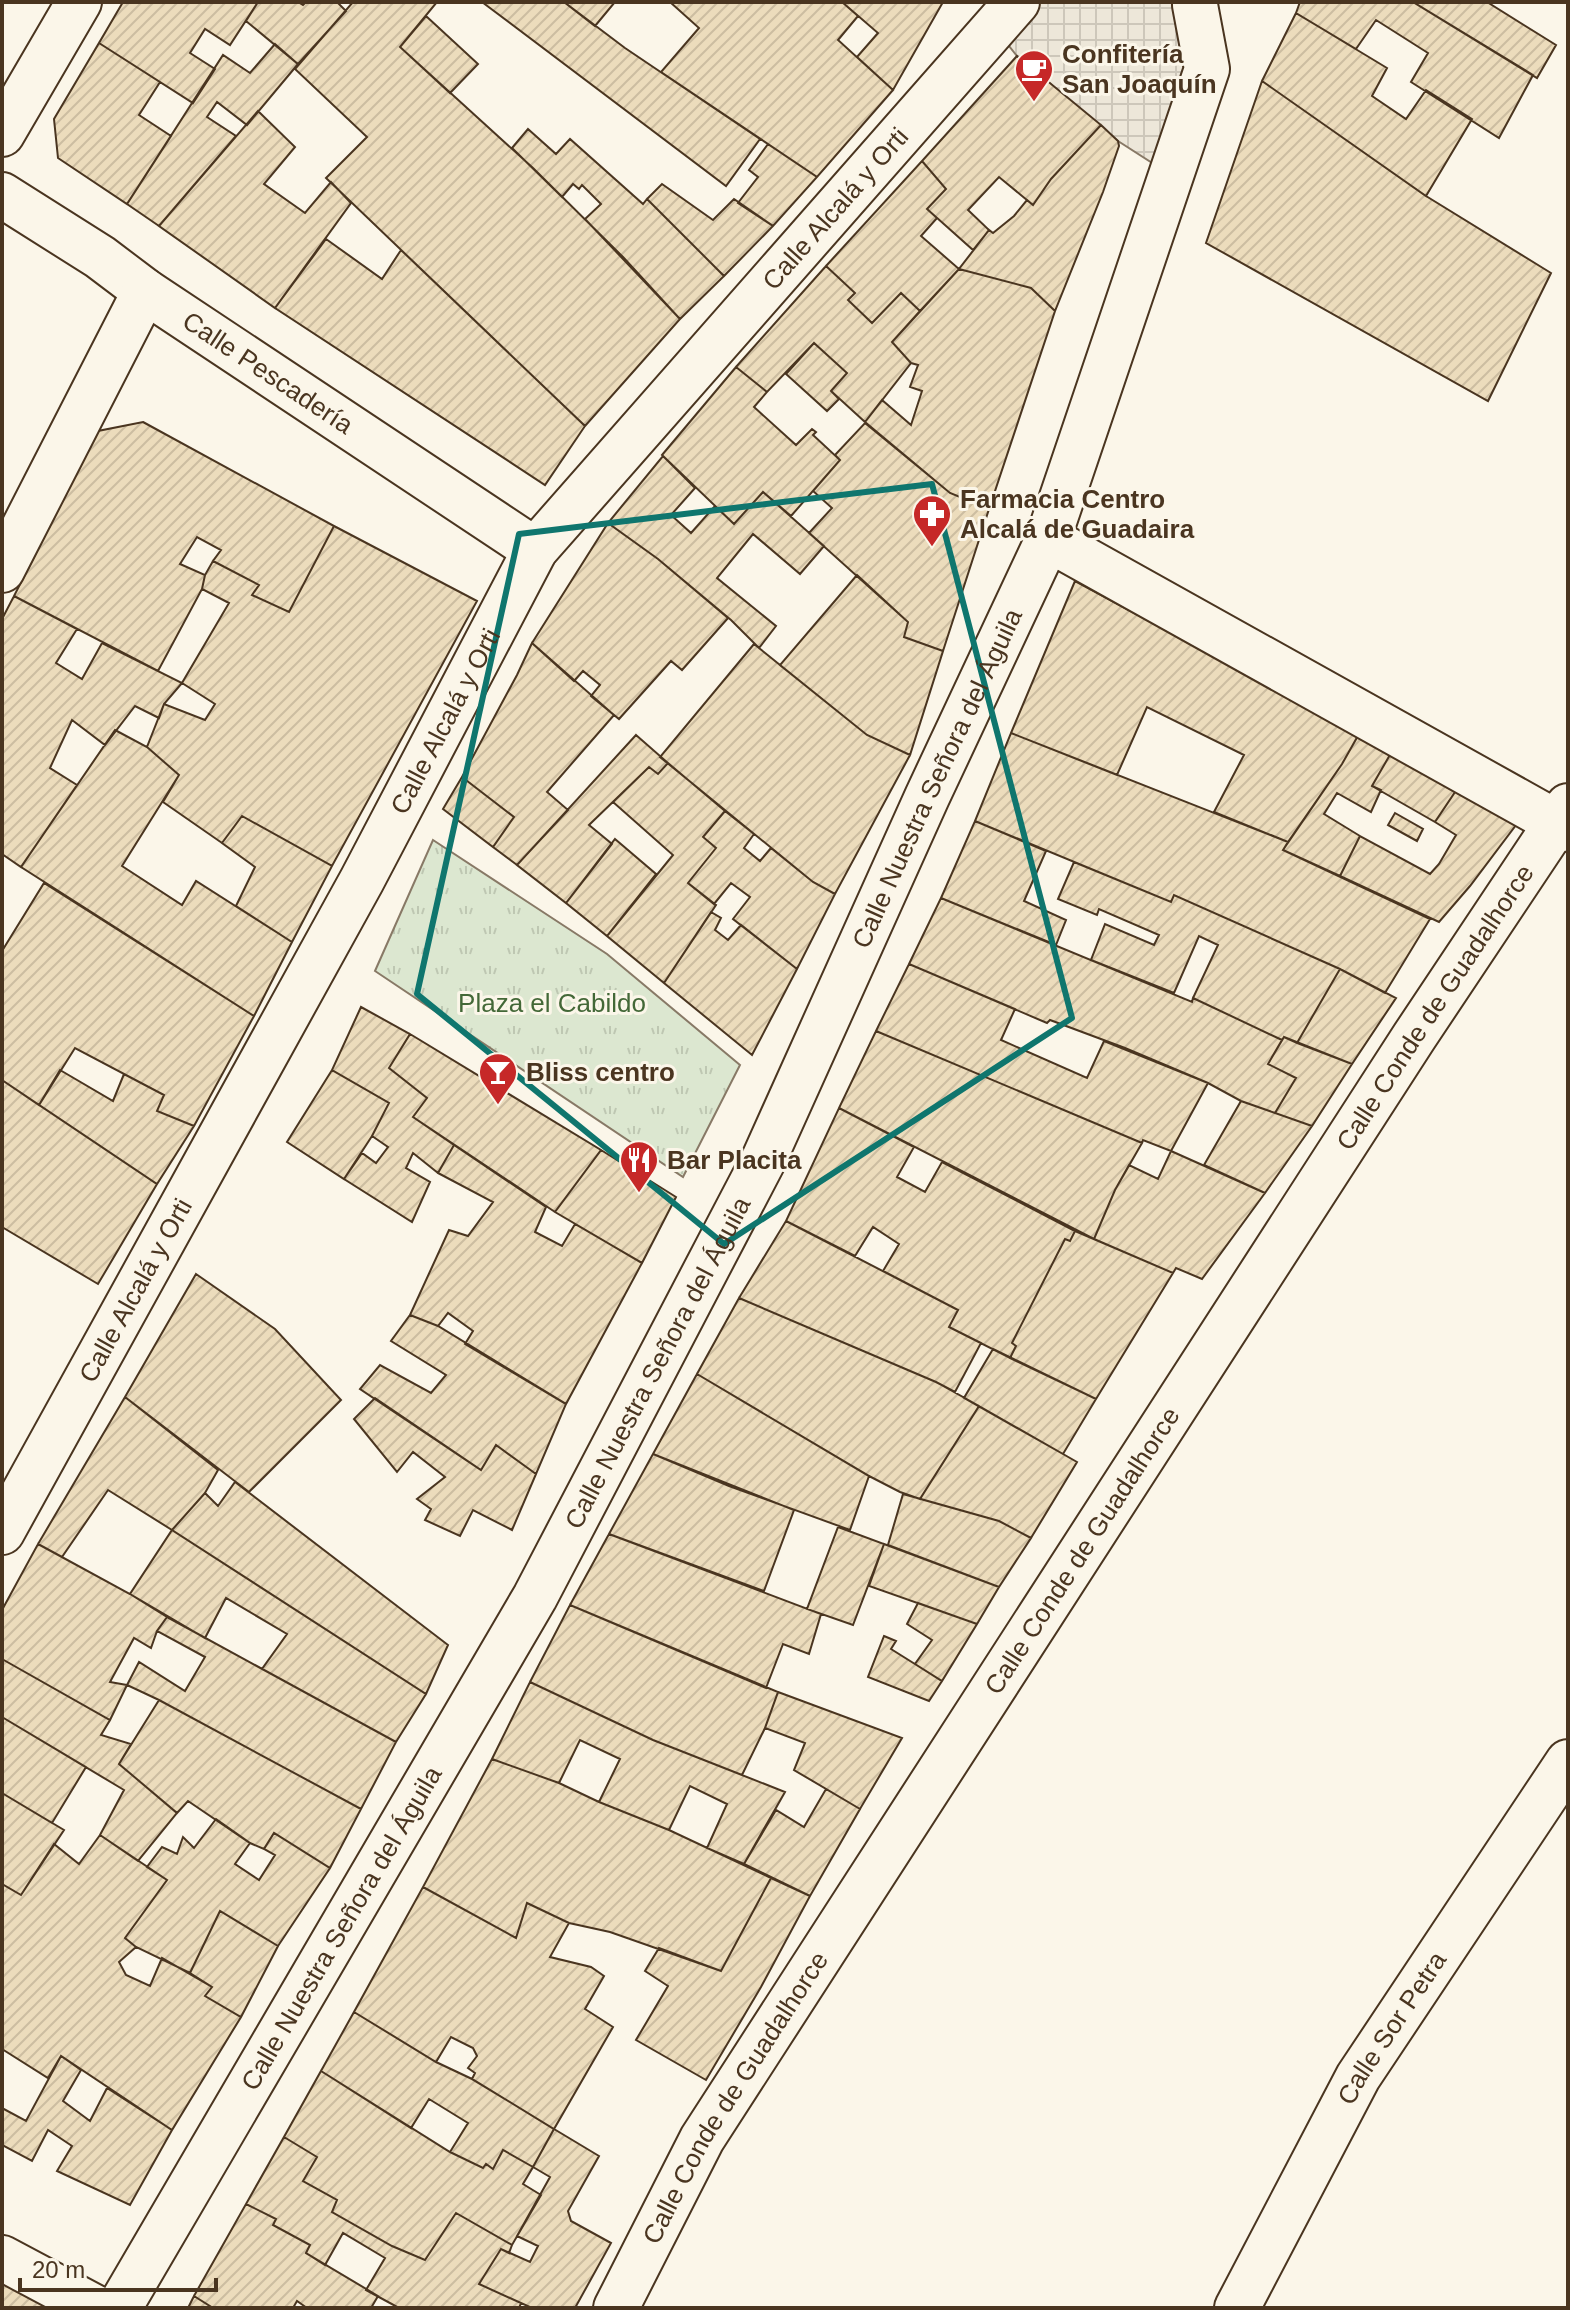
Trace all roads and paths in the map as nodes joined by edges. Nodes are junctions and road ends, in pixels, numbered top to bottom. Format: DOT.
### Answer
graph roads {
  1 [pos="79,2"];
  2 [pos="1017,2"];
  3 [pos="1194,3"];
  4 [pos="2,134"];
  5 [pos="2,195"];
  6 [pos="145,291"];
  7 [pos="1048,539"];
  8 [pos="535,550"];
  9 [pos="2,570"];
  10 [pos="1564,819"];
  11 [pos="4,1525"];
  12 [pos="1568,1762"];
  13 [pos="2,2258"];
  14 [pos="96,2308"];
  15 [pos="119,2308"];
  16 [pos="616,2308"];
  17 [pos="1237,2308"];
  1 -- 4 [label="street"];
  2 -- 8 [label="street, Calle Alcalá y Orti"];
  3 -- 7 [label="street, Calle Nuestra Señora del Águila"];
  5 -- 6 [label="street, Calle Pescadería"];
  6 -- 8 [label="street, Calle Pescadería"];
  6 -- 9 [label="street"];
  7 -- 10 [label="street"];
  7 -- 15 [label="street, Calle Nuestra Señora del Águila"];
  8 -- 11 [label="street, Calle Alcalá y Orti"];
  10 -- 16 [label="street, Calle Conde de Guadalhorce"];
  12 -- 17 [label="street, Calle Sor Petra"];
  13 -- 14 [label="street"];
}
